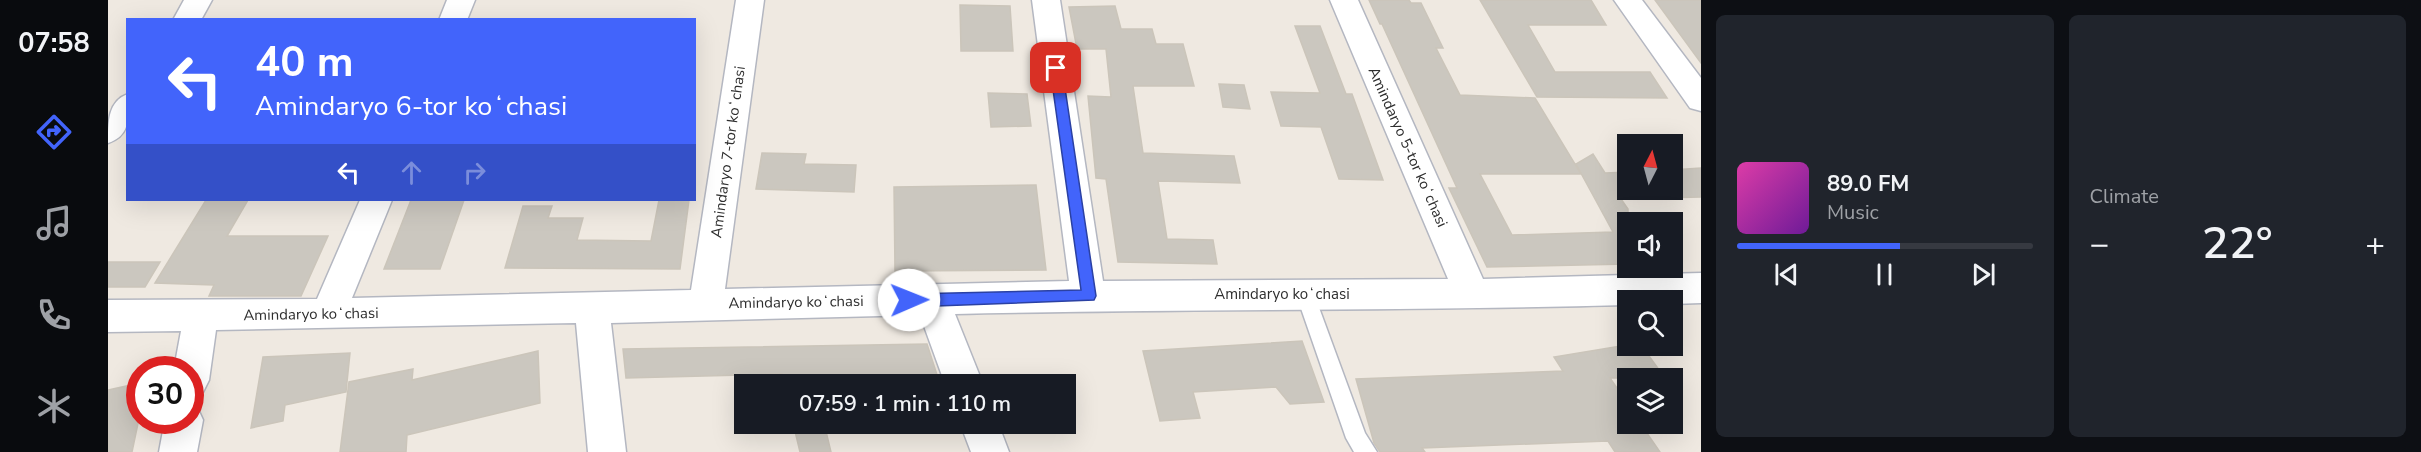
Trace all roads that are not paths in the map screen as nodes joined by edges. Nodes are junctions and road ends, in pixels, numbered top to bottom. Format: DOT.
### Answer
graph roads {
  1 [pos="198,0"];
  2 [pos="461,0"];
  3 [pos="750,0"];
  4 [pos="1046,0"];
  5 [pos="1344,0"];
  6 [pos="1628,0"];
  7 [pos="188,18"];
  8 [pos="454,18"];
  9 [pos="1701,100"];
  10 [pos="126,108"];
  11 [pos="108,131"];
  12 [pos="376,201"];
  13 [pos="1701,288"];
  14 [pos="1305,294"];
  15 [pos="1472,294"];
  16 [pos="1089,296"];
  17 [pos="932,300"];
  18 [pos="706,304"];
  19 [pos="592,308"];
  20 [pos="328,314"];
  21 [pos="201,315"];
  22 [pos="108,316"];
  23 [pos="194,356"];
  24 [pos="960,374"];
  25 [pos="181,434"];
  26 [pos="983,434"];
  27 [pos="178,452"];
  28 [pos="607,452"];
  29 [pos="990,452"];
  30 [pos="1366,452"];
  1 -- 7 [label="street"];
  2 -- 8 [label="street"];
  3 -- 18 [label="street, Amindaryo 7-tor koʻchasi"];
  4 -- 16 [label="street"];
  5 -- 15 [label="street, Amindaryo 5-tor koʻchasi"];
  6 -- 9 [label="street"];
  10 -- 11 [label="street"];
  12 -- 20 [label="street"];
  13 -- 15 [label="street, Amindaryo koʻchasi"];
  14 -- 15 [label="street, Amindaryo koʻchasi"];
  14 -- 16 [label="street, Amindaryo koʻchasi"];
  14 -- 30 [label="lane"];
  16 -- 17 [label="street, Amindaryo koʻchasi"];
  17 -- 18 [label="street, Amindaryo koʻchasi"];
  17 -- 24 [label="street"];
  18 -- 19 [label="street, Amindaryo koʻchasi"];
  19 -- 20 [label="street, Amindaryo koʻchasi"];
  19 -- 28 [label="street"];
  20 -- 21 [label="street, Amindaryo koʻchasi"];
  21 -- 22 [label="street, Amindaryo koʻchasi"];
  21 -- 23 [label="street"];
  25 -- 27 [label="street"];
  26 -- 29 [label="street"];
}
